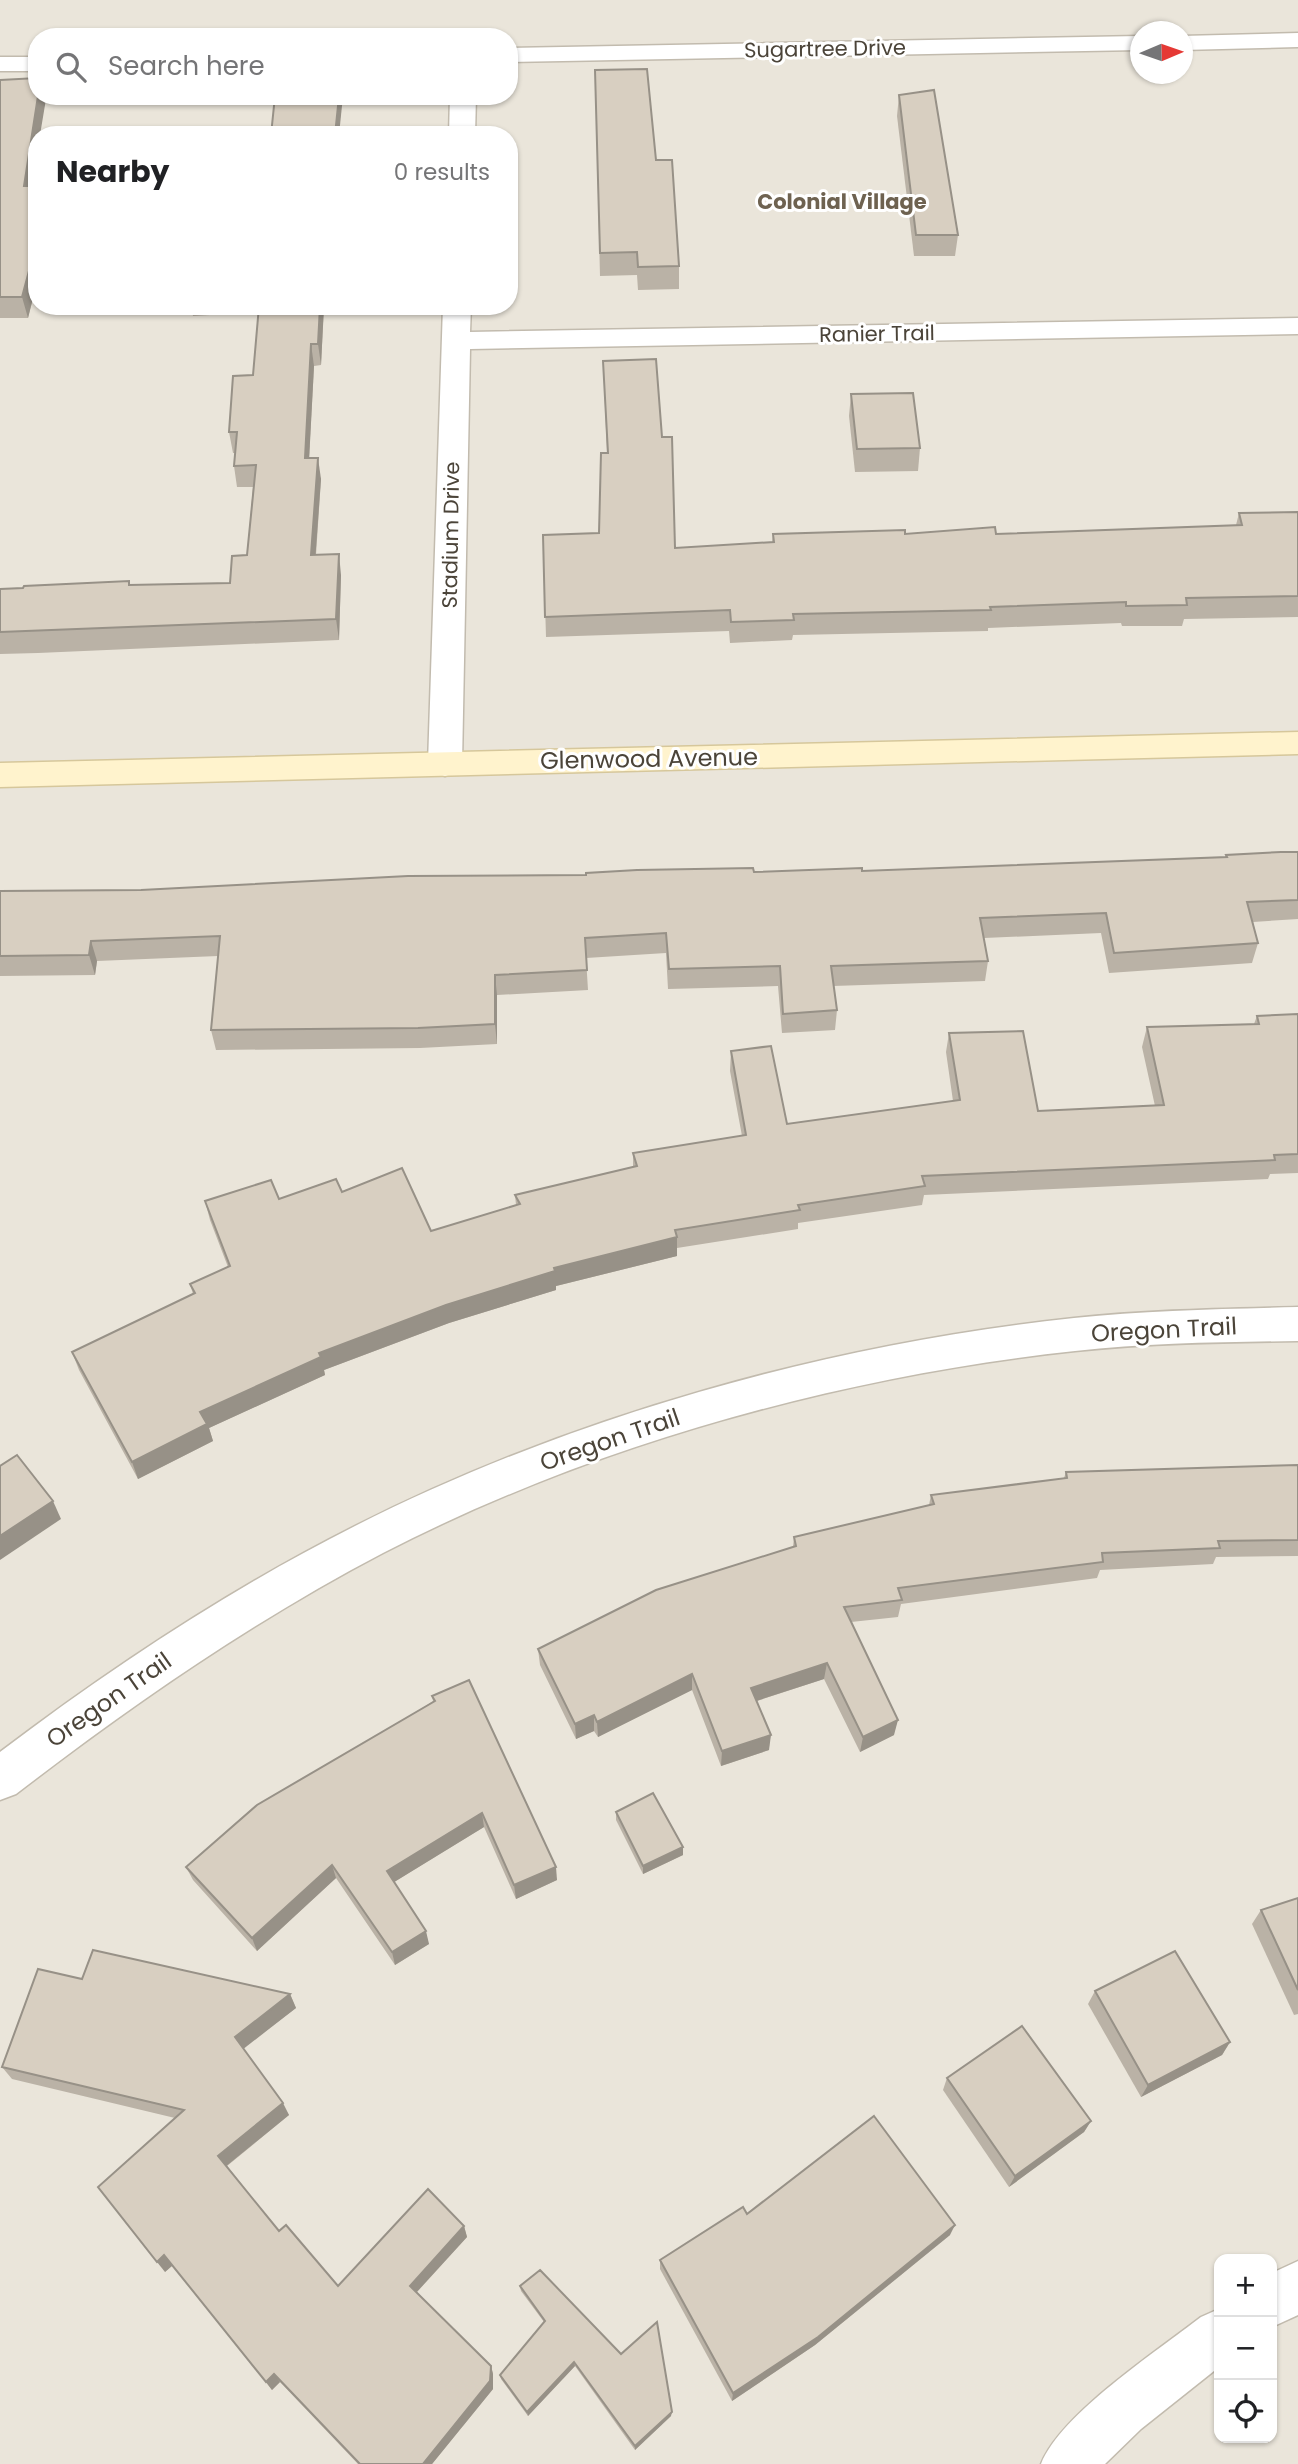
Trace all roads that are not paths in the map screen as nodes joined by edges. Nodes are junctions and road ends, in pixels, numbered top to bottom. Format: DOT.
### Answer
graph roads {
  1 [pos="1298,40"];
  2 [pos="1130,43"];
  3 [pos="1193,43"];
  4 [pos="518,55"];
  5 [pos="0,64"];
  6 [pos="28,64"];
  7 [pos="463,105"];
  8 [pos="462,126"];
  9 [pos="457,315"];
  10 [pos="1298,326"];
  11 [pos="456,341"];
  12 [pos="1298,743"];
  13 [pos="445,764"];
  14 [pos="0,775"];
  15 [pos="1298,1324"];
  16 [pos="0,1779"];
  17 [pos="1298,2286"];
  18 [pos="1277,2299"];
  19 [pos="1214,2339"];
  20 [pos="1067,2464"];
  1 -- 3 [label="street"];
  2 -- 4 [label="street, Sugartree Drive"];
  5 -- 6 [label="street"];
  7 -- 8 [label="street"];
  9 -- 11 [label="street, Stadium Drive"];
  10 -- 11 [label="street, Ranier Trail"];
  11 -- 13 [label="street, Stadium Drive"];
  12 -- 13 [label="street, Glenwood Avenue"];
  13 -- 14 [label="street, Glenwood Avenue"];
  15 -- 16 [label="street, Oregon Trail"];
  17 -- 18 [label="street"];
  19 -- 20 [label="street"];
}
